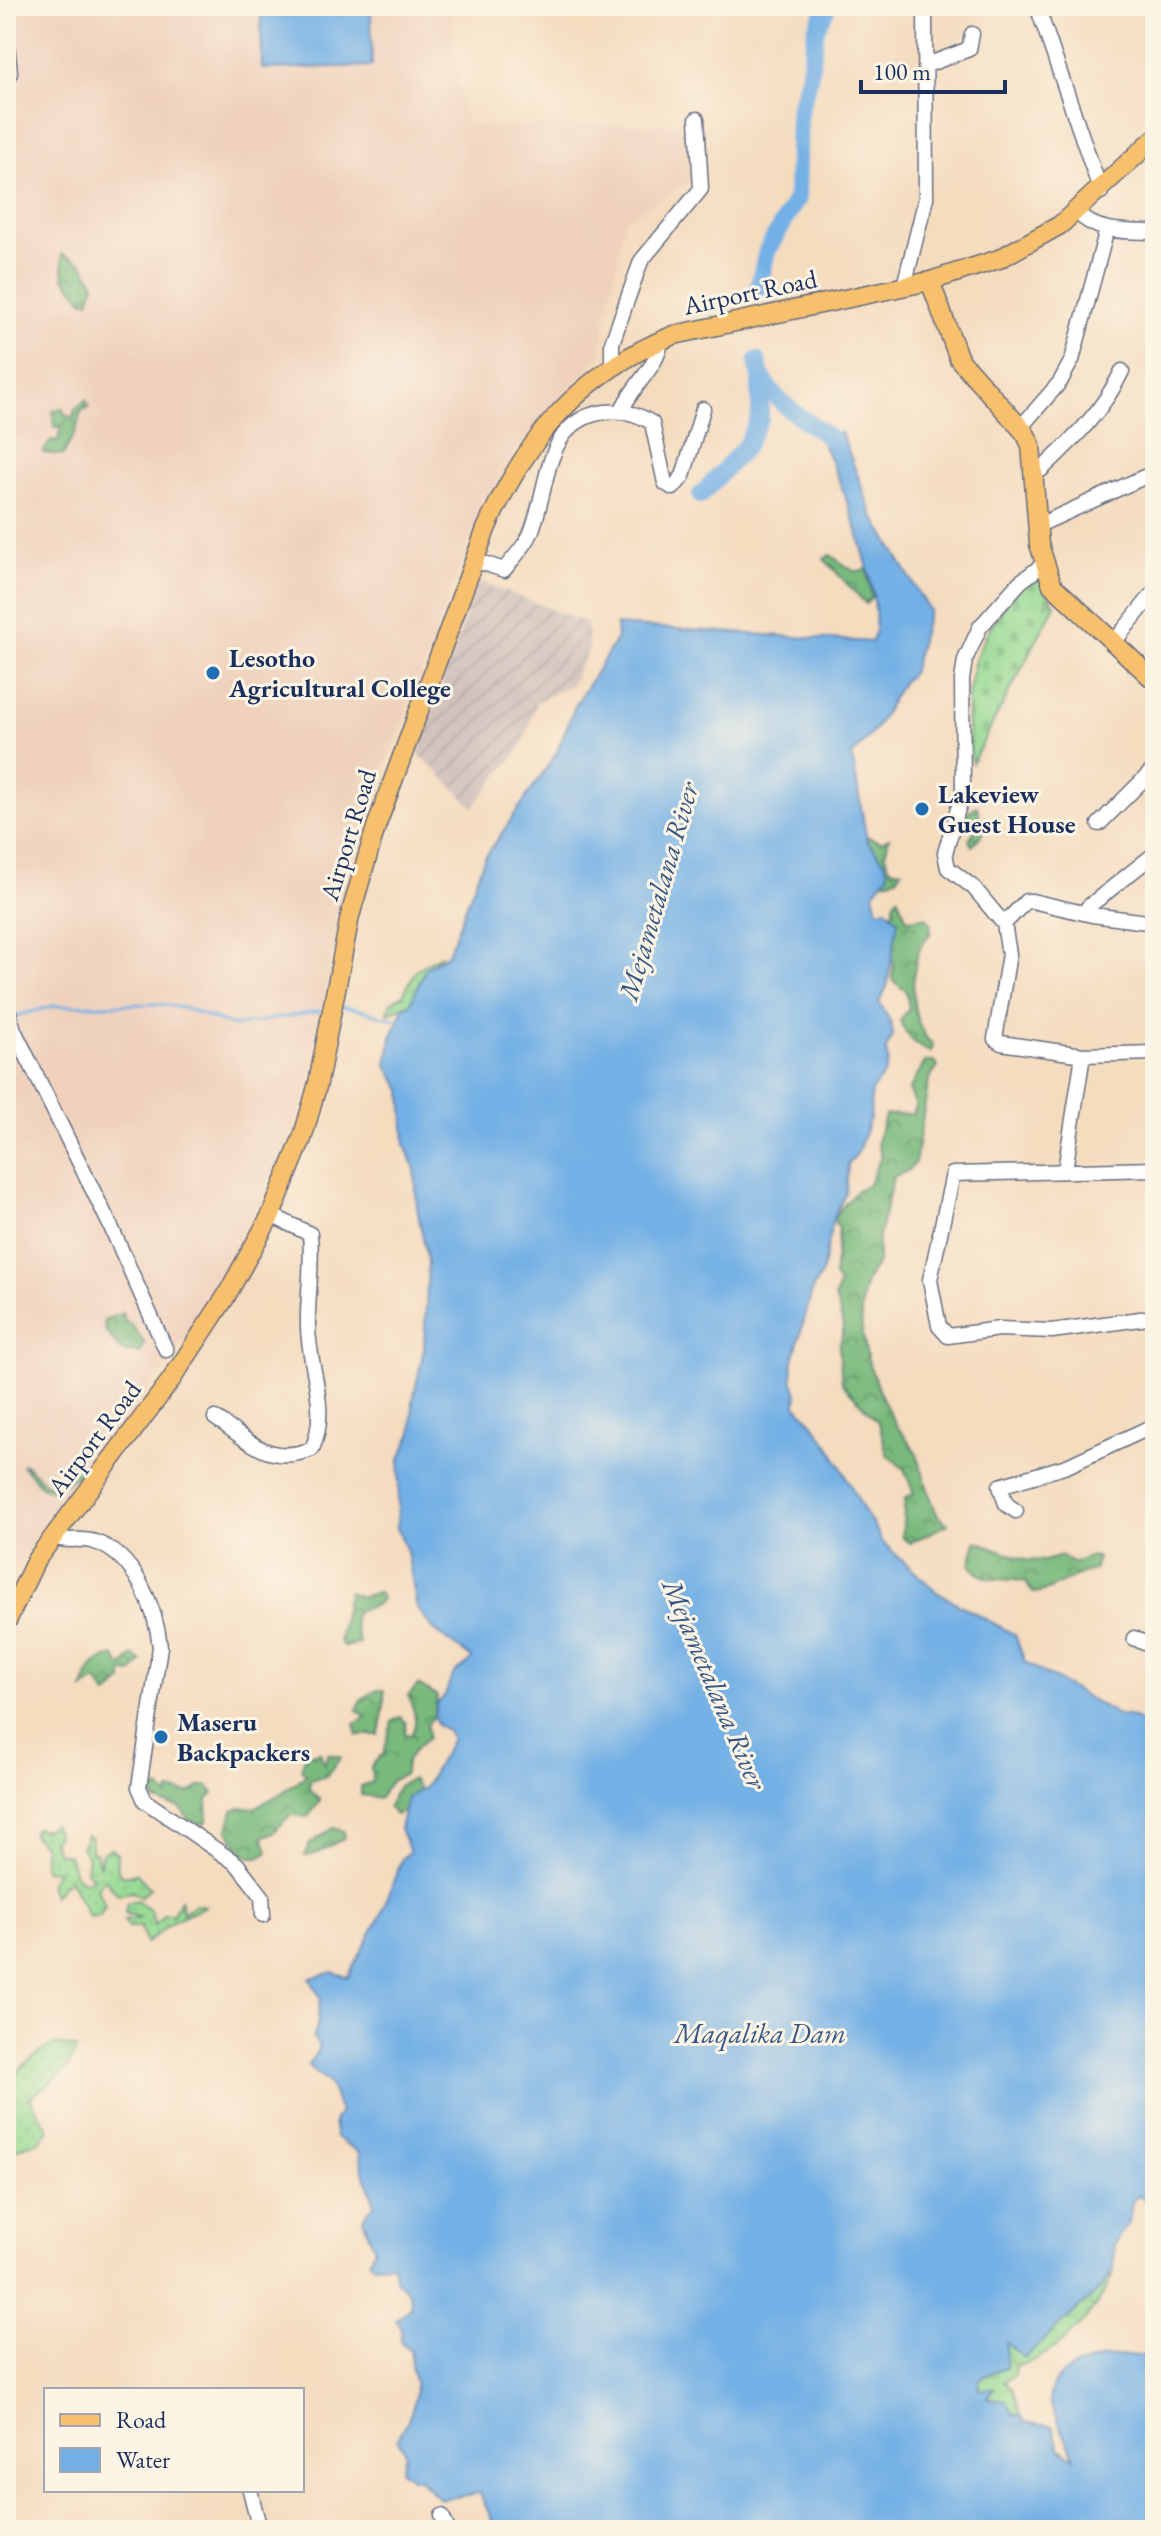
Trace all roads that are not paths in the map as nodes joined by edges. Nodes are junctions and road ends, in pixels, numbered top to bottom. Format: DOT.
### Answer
graph roads {
  1 [pos="925,6"];
  2 [pos="1037,6"];
  3 [pos="972,34"];
  4 [pos="6,37"];
  5 [pos="927,65"];
  6 [pos="6,88"];
  7 [pos="697,119"];
  8 [pos="1155,138"];
  9 [pos="1101,192"];
  10 [pos="1077,212"];
  11 [pos="1107,229"];
  12 [pos="1155,232"];
  13 [pos="961,271"];
  14 [pos="930,281"];
  15 [pos="904,286"];
  16 [pos="937,307"];
  17 [pos="661,340"];
  18 [pos="612,366"];
  19 [pos="1122,371"];
  20 [pos="703,409"];
  21 [pos="621,412"];
  22 [pos="1020,428"];
  23 [pos="1035,471"];
  24 [pos="1155,472"];
  25 [pos="1037,526"];
  26 [pos="474,560"];
  27 [pos="1044,564"];
  28 [pos="1155,591"];
  29 [pos="1114,642"];
  30 [pos="1155,681"];
  31 [pos="1155,768"];
  32 [pos="1099,824"];
  33 [pos="1152,856"];
  34 [pos="1086,912"];
  35 [pos="1155,923"];
  36 [pos="1004,924"];
  37 [pos="6,1003"];
  38 [pos="1155,1053"];
  39 [pos="1083,1055"];
  40 [pos="1155,1169"];
  41 [pos="1065,1170"];
  42 [pos="271,1215"];
  43 [pos="1155,1317"];
  44 [pos="166,1350"];
  45 [pos="215,1418"];
  46 [pos="1155,1425"];
  47 [pos="1016,1511"];
  48 [pos="52,1537"];
  49 [pos="6,1623"];
  50 [pos="1134,1638"];
  51 [pos="1155,1648"];
  52 [pos="263,1915"];
  53 [pos="250,2492"];
  54 [pos="260,2530"];
  1 -- 5 [label="street"];
  2 -- 9 [label="street"];
  3 -- 5 [label="street"];
  4 -- 6 [label="street"];
  5 -- 15 [label="street"];
  7 -- 18 [label="street"];
  8 -- 9 [label="main road, Airport Road"];
  9 -- 10 [label="main road, Airport Road"];
  10 -- 11 [label="street"];
  10 -- 13 [label="main road, Airport Road"];
  11 -- 12 [label="street"];
  11 -- 22 [label="street"];
  13 -- 14 [label="main road, Airport Road"];
  13 -- 16 [label="main road"];
  14 -- 15 [label="main road, Airport Road"];
  14 -- 16 [label="main road"];
  15 -- 16 [label="main road"];
  15 -- 17 [label="main road, Airport Road"];
  16 -- 22 [label="main road"];
  17 -- 18 [label="main road, Airport Road"];
  17 -- 21 [label="street"];
  18 -- 26 [label="main road, Airport Road"];
  19 -- 23 [label="street"];
  20 -- 21 [label="street"];
  21 -- 26 [label="street"];
  22 -- 23 [label="main road"];
  23 -- 25 [label="main road"];
  24 -- 25 [label="street"];
  25 -- 27 [label="main road"];
  26 -- 42 [label="main road, Airport Road"];
  27 -- 29 [label="main road"];
  27 -- 36 [label="street"];
  28 -- 29 [label="street"];
  29 -- 30 [label="main road"];
  31 -- 32 [label="street"];
  33 -- 34 [label="street"];
  34 -- 35 [label="street"];
  34 -- 36 [label="street"];
  36 -- 39 [label="street"];
  37 -- 44 [label="street"];
  38 -- 39 [label="street"];
  39 -- 41 [label="street"];
  40 -- 41 [label="street"];
  41 -- 43 [label="street"];
  42 -- 45 [label="street"];
  42 -- 48 [label="main road, Airport Road"];
  46 -- 47 [label="street"];
  48 -- 49 [label="main road, Airport Road"];
  48 -- 52 [label="street"];
  50 -- 51 [label="street"];
  53 -- 54 [label="street"];
}
